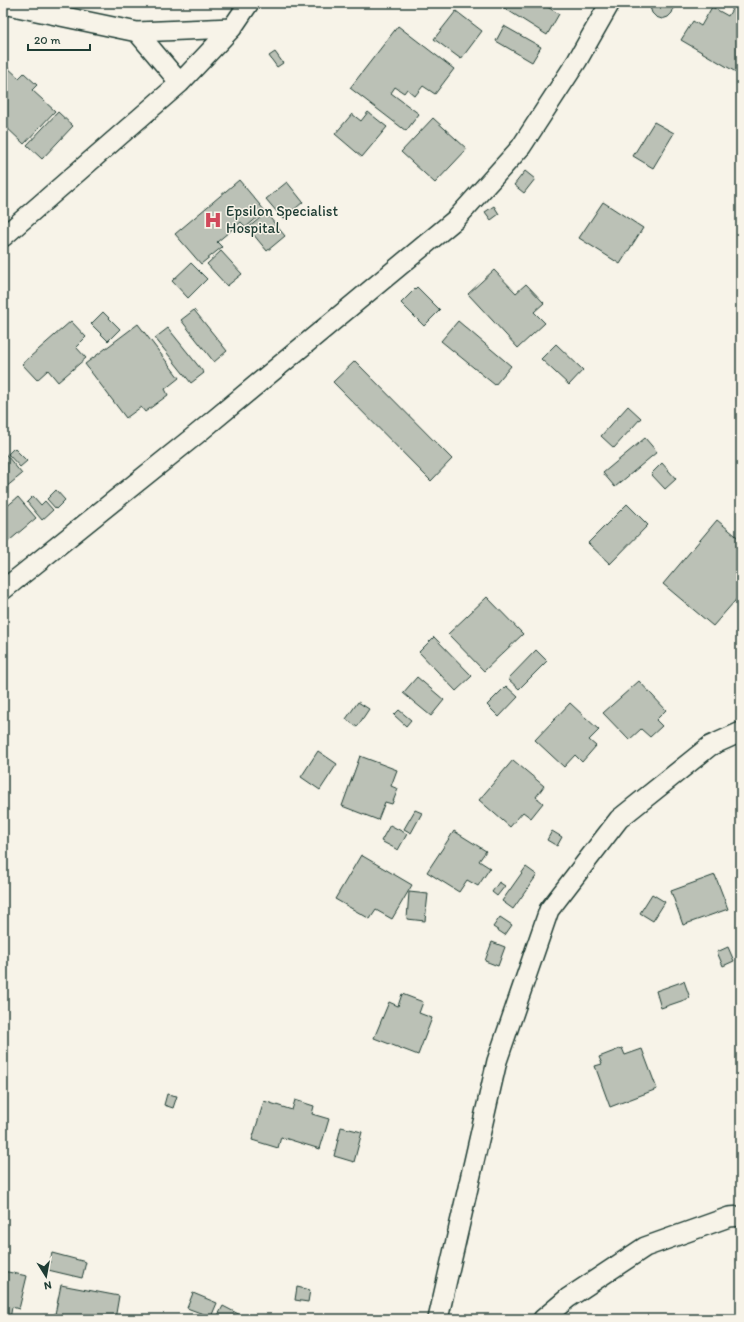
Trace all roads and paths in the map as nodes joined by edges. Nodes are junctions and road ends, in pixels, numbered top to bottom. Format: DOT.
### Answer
graph roads {
  1 [pos="249,3"];
  2 [pos="610,3"];
  3 [pos="3,4"];
  4 [pos="232,28"];
  5 [pos="137,32"];
  6 [pos="180,82"];
  7 [pos="3,237"];
  8 [pos="3,590"];
  9 [pos="741,732"];
  10 [pos="741,1216"];
  11 [pos="438,1319"];
  12 [pos="543,1319"];
  1 -- 4 [label="street"];
  2 -- 8 [label="street"];
  3 -- 5 [label="street"];
  4 -- 5 [label="street"];
  4 -- 6 [label="street"];
  5 -- 6 [label="street"];
  6 -- 7 [label="street"];
  9 -- 11 [label="street"];
  10 -- 12 [label="street"];
}
